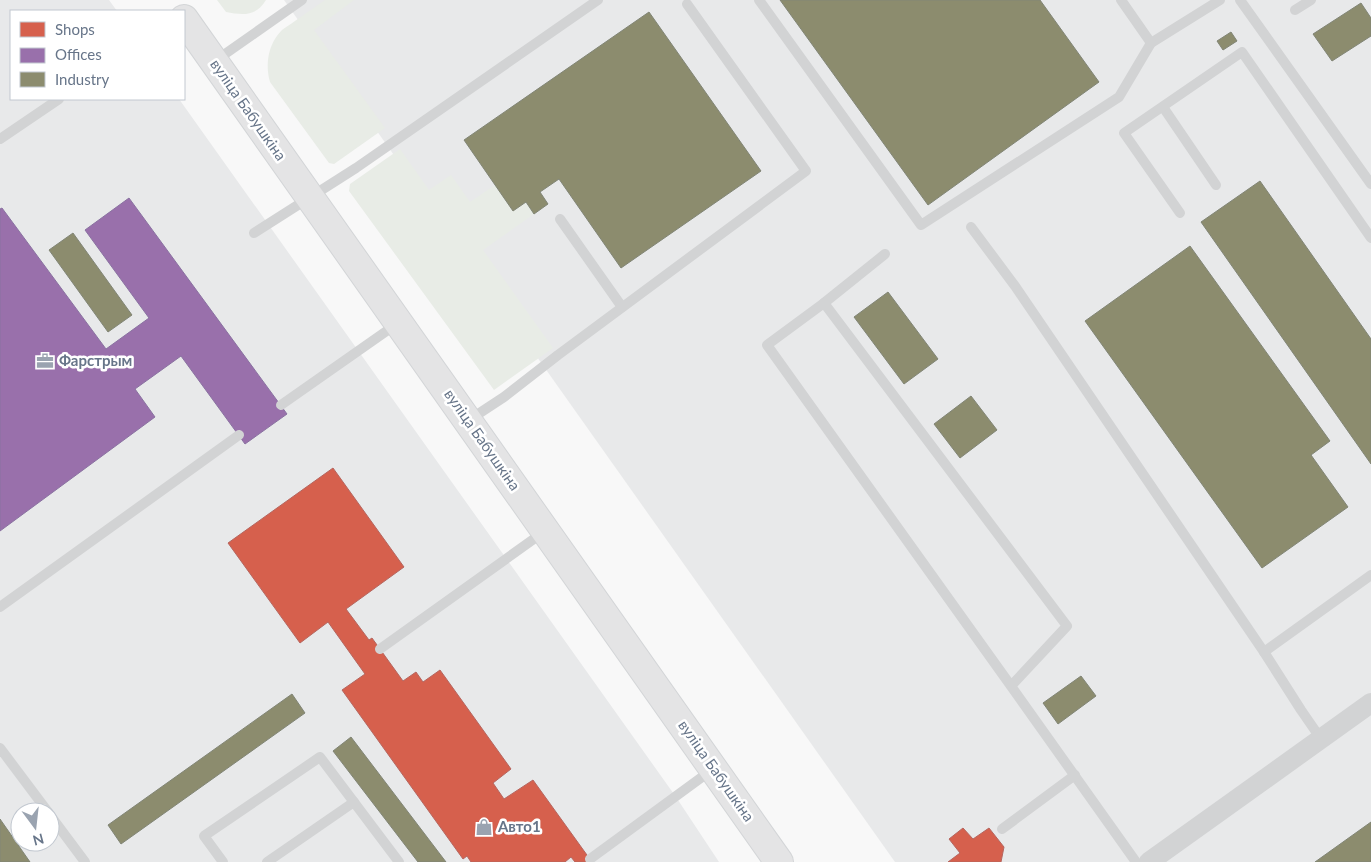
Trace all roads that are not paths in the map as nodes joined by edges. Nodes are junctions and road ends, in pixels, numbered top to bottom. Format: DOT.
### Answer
graph roads {
  1 [pos="302,0"];
  2 [pos="598,0"];
  3 [pos="759,0"];
  4 [pos="1121,0"];
  5 [pos="1220,0"];
  6 [pos="1240,0"];
  7 [pos="1311,0"];
  8 [pos="687,4"];
  9 [pos="1295,10"];
  10 [pos="185,20"];
  11 [pos="1151,43"];
  12 [pos="214,62"];
  13 [pos="58,100"];
  14 [pos="1163,107"];
  15 [pos="0,139"];
  16 [pos="1371,184"];
  17 [pos="1216,185"];
  18 [pos="310,197"];
  19 [pos="1180,213"];
  20 [pos="560,219"];
  21 [pos="970,228"];
  22 [pos="254,233"];
  23 [pos="1371,238"];
  24 [pos="885,254"];
  25 [pos="824,302"];
  26 [pos="622,307"];
  27 [pos="398,322"];
  28 [pos="281,405"];
  29 [pos="468,421"];
  30 [pos="239,436"];
  31 [pos="546,530"];
  32 [pos="1371,575"];
  33 [pos="0,607"];
  34 [pos="380,649"];
  35 [pos="1264,652"];
  36 [pos="1012,686"];
  37 [pos="1371,704"];
  38 [pos="1321,739"];
  39 [pos="0,748"];
  40 [pos="714,768"];
  41 [pos="1074,775"];
  42 [pos="40,802"];
  43 [pos="354,802"];
  44 [pos="60,828"];
  45 [pos="1002,829"];
  46 [pos="590,860"];
  47 [pos="85,862"];
  48 [pos="224,862"];
  49 [pos="267,862"];
  50 [pos="399,862"];
  51 [pos="779,862"];
  52 [pos="1136,862"];
  53 [pos="1149,862"];
  1 -- 12 [label="lane"];
  2 -- 18 [label="lane"];
  3 -- 11 [label="lane"];
  4 -- 11 [label="lane"];
  5 -- 11 [label="lane"];
  6 -- 16 [label="lane"];
  7 -- 9 [label="lane"];
  8 -- 26 [label="lane"];
  10 -- 12 [label="street, вуліца Бабушкіна"];
  12 -- 18 [label="street, вуліца Бабушкіна"];
  13 -- 15 [label="lane"];
  14 -- 17 [label="lane"];
  14 -- 19 [label="lane"];
  14 -- 23 [label="lane"];
  18 -- 22 [label="lane"];
  18 -- 27 [label="street, вуліца Бабушкіна"];
  20 -- 26 [label="lane"];
  21 -- 35 [label="lane"];
  24 -- 25 [label="lane"];
  25 -- 36 [label="lane"];
  25 -- 36 [label="lane"];
  26 -- 29 [label="lane"];
  27 -- 28 [label="lane"];
  27 -- 29 [label="street, вуліца Бабушкіна"];
  29 -- 31 [label="street, вуліца Бабушкіна"];
  30 -- 33 [label="lane"];
  31 -- 34 [label="lane"];
  31 -- 40 [label="street, вуліца Бабушкіна"];
  32 -- 35 [label="lane"];
  35 -- 38 [label="lane"];
  36 -- 41 [label="lane"];
  37 -- 38 [label="street"];
  38 -- 53 [label="street"];
  39 -- 42 [label="lane"];
  40 -- 46 [label="lane"];
  40 -- 51 [label="street, вуліца Бабушкіна"];
  41 -- 45 [label="lane"];
  41 -- 52 [label="lane"];
  43 -- 48 [label="lane"];
  43 -- 49 [label="lane"];
  43 -- 50 [label="lane"];
  44 -- 47 [label="lane"];
}
